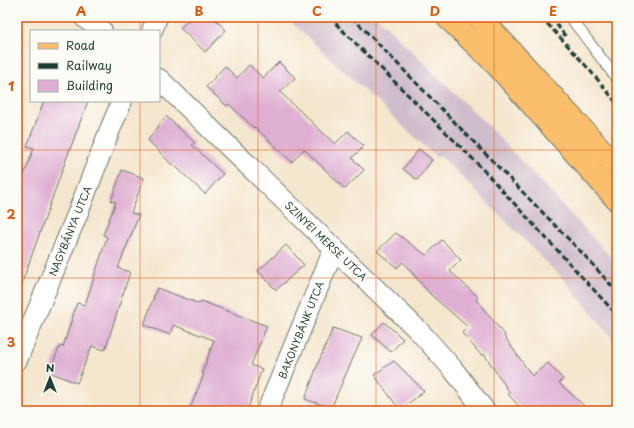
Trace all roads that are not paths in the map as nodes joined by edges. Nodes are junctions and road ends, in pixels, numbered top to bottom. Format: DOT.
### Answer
graph roads {
  1 [pos="84,17"];
  2 [pos="157,17"];
  3 [pos="447,17"];
  4 [pos="479,17"];
  5 [pos="570,17"];
  6 [pos="101,30"];
  7 [pos="152,30"];
  8 [pos="617,79"];
  9 [pos="160,80"];
  10 [pos="122,102"];
  11 [pos="617,167"];
  12 [pos="617,200"];
  13 [pos="334,249"];
  14 [pos="17,360"];
  15 [pos="267,411"];
  16 [pos="485,411"];
  1 -- 6 [label="street"];
  2 -- 7 [label="street"];
  3 -- 12 [label="main road"];
  4 -- 11 [label="main road"];
  5 -- 8 [label="lane"];
  9 -- 13 [label="street, SZINYEI MERSE UTCA"];
  10 -- 14 [label="street, NAGYBÁNYA UTCA"];
  13 -- 15 [label="street, BAKONYBÁNK UTCA"];
  13 -- 16 [label="street, SZINYEI MERSE UTCA"];
}
